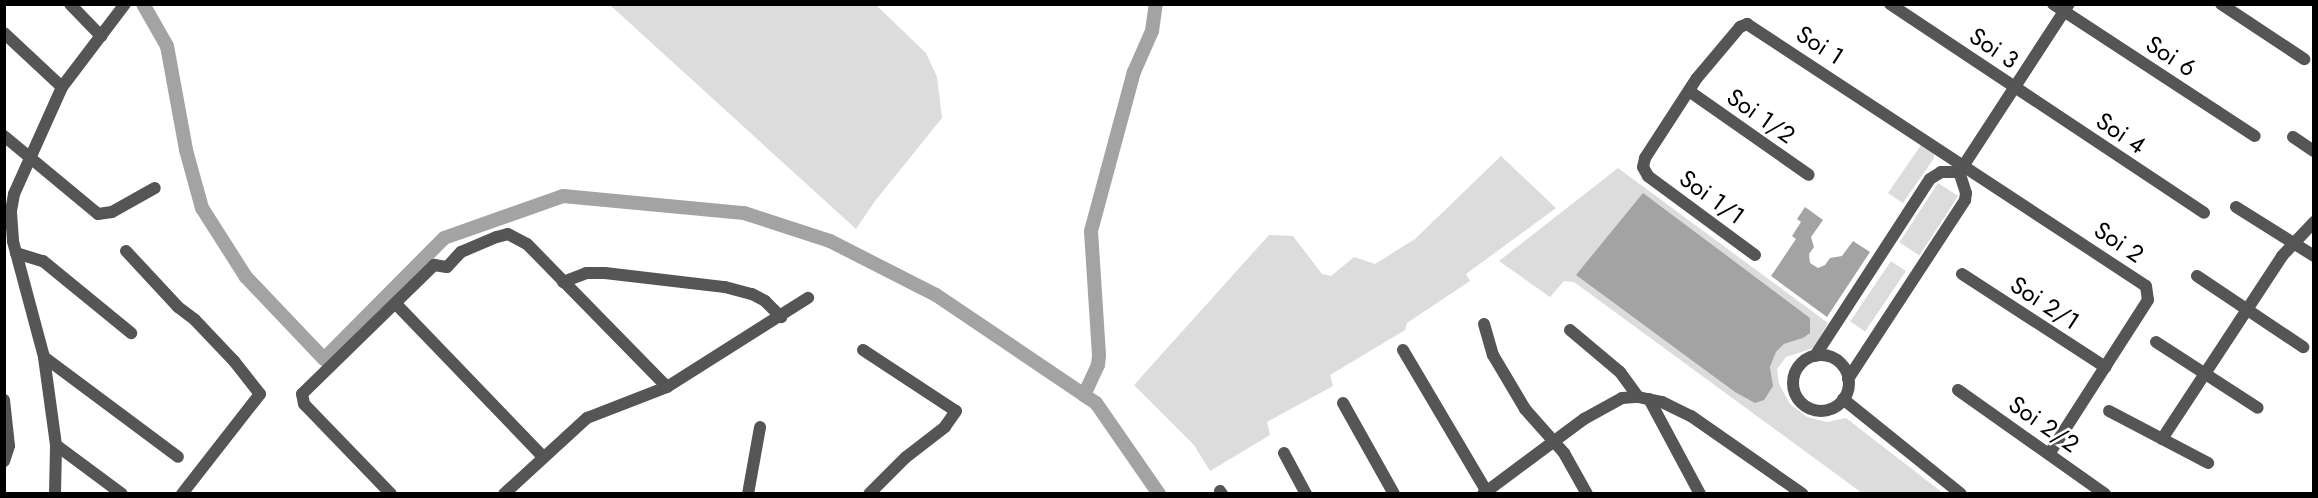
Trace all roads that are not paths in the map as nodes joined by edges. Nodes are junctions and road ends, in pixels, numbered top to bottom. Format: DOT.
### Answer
graph roads {
  1 [pos="70,4"];
  2 [pos="125,4"];
  3 [pos="1890,4"];
  4 [pos="2053,4"];
  5 [pos="2221,4"];
  6 [pos="2067,8"];
  7 [pos="4,33"];
  8 [pos="101,36"];
  9 [pos="2304,59"];
  10 [pos="62,87"];
  11 [pos="2015,87"];
  12 [pos="1689,91"];
  13 [pos="4,135"];
  14 [pos="2256,136"];
  15 [pos="2293,137"];
  16 [pos="2313,151"];
  17 [pos="31,157"];
  18 [pos="1962,168"];
  19 [pos="1645,172"];
  20 [pos="1809,175"];
  21 [pos="155,188"];
  22 [pos="2236,207"];
  23 [pos="2204,213"];
  24 [pos="2313,222"];
  25 [pos="10,240"];
  26 [pos="2293,243"];
  27 [pos="126,251"];
  28 [pos="1755,255"];
  29 [pos="2313,256"];
  30 [pos="1962,274"];
  31 [pos="2197,276"];
  32 [pos="563,282"];
  33 [pos="808,298"];
  34 [pos="396,303"];
  35 [pos="2248,310"];
  36 [pos="780,316"];
  37 [pos="1484,324"];
  38 [pos="1570,330"];
  39 [pos="131,333"];
  40 [pos="2156,342"];
  41 [pos="2303,346"];
  42 [pos="863,350"];
  43 [pos="1403,351"];
  44 [pos="1815,356"];
  45 [pos="44,357"];
  46 [pos="2105,367"];
  47 [pos="2205,374"];
  48 [pos="1848,379"];
  49 [pos="668,387"];
  50 [pos="1958,390"];
  51 [pos="1644,398"];
  52 [pos="1843,399"];
  53 [pos="4,400"];
  54 [pos="1343,403"];
  55 [pos="2258,408"];
  56 [pos="2109,411"];
  57 [pos="760,428"];
  58 [pos="2162,439"];
  59 [pos="1552,443"];
  60 [pos="56,445"];
  61 [pos="1284,453"];
  62 [pos="2049,454"];
  63 [pos="178,457"];
  64 [pos="543,457"];
  65 [pos="4,461"];
  66 [pos="2208,463"];
  67 [pos="1486,493"];
  68 [pos="55,494"];
  69 [pos="122,494"];
  70 [pos="182,494"];
  71 [pos="391,494"];
  72 [pos="504,494"];
  73 [pos="748,494"];
  74 [pos="870,494"];
  75 [pos="1306,494"];
  76 [pos="1394,494"];
  77 [pos="1587,494"];
  78 [pos="1700,494"];
  79 [pos="1803,494"];
  80 [pos="1961,494"];
  81 [pos="2105,494"];
  1 -- 8 [label="street"];
  2 -- 8 [label="street"];
  3 -- 11 [label="street, Soi 3"];
  4 -- 6 [label="street, Soi 6"];
  5 -- 9 [label="street"];
  6 -- 11 [label="street"];
  6 -- 14 [label="street, Soi 6"];
  7 -- 10 [label="street"];
  8 -- 10 [label="street"];
  10 -- 17 [label="street"];
  11 -- 18 [label="street"];
  11 -- 23 [label="street, Soi 4"];
  12 -- 18 [label="street, Soi 1"];
  12 -- 19 [label="street, Soi 1"];
  12 -- 20 [label="street, Soi 1/2"];
  13 -- 17 [label="street"];
  15 -- 16 [label="street"];
  17 -- 21 [label="street"];
  17 -- 25 [label="street"];
  18 -- 44 [label="street"];
  18 -- 46 [label="street, Soi 2"];
  18 -- 48 [label="street"];
  19 -- 28 [label="street, Soi 1/1"];
  22 -- 26 [label="street"];
  24 -- 26 [label="street"];
  25 -- 39 [label="street"];
  25 -- 45 [label="street"];
  26 -- 29 [label="street"];
  26 -- 35 [label="street"];
  27 -- 70 [label="street"];
  30 -- 46 [label="street, Soi 2/1"];
  31 -- 35 [label="street"];
  32 -- 34 [label="street"];
  32 -- 36 [label="street"];
  32 -- 49 [label="street"];
  33 -- 36 [label="street"];
  34 -- 64 [label="street"];
  34 -- 71 [label="street"];
  35 -- 41 [label="street"];
  35 -- 47 [label="street"];
  36 -- 49 [label="street"];
  37 -- 59 [label="street"];
  38 -- 51 [label="street"];
  40 -- 47 [label="street"];
  42 -- 74 [label="street"];
  43 -- 67 [label="street"];
  44 -- 48 [label="street"];
  44 -- 52 [label="street"];
  45 -- 60 [label="street"];
  45 -- 63 [label="street"];
  46 -- 62 [label="street, Soi 2"];
  47 -- 55 [label="street"];
  47 -- 58 [label="street"];
  48 -- 52 [label="street"];
  49 -- 64 [label="street"];
  50 -- 62 [label="street, Soi 2/2"];
  51 -- 59 [label="street"];
  51 -- 78 [label="street"];
  51 -- 79 [label="street"];
  52 -- 80 [label="street"];
  53 -- 65 [label="street"];
  54 -- 76 [label="street"];
  56 -- 58 [label="street"];
  57 -- 73 [label="street"];
  58 -- 66 [label="street"];
  59 -- 67 [label="street"];
  59 -- 77 [label="street"];
  60 -- 68 [label="street"];
  60 -- 69 [label="street"];
  61 -- 75 [label="street"];
  62 -- 81 [label="street, Soi 2/2"];
  64 -- 72 [label="street"];
}
